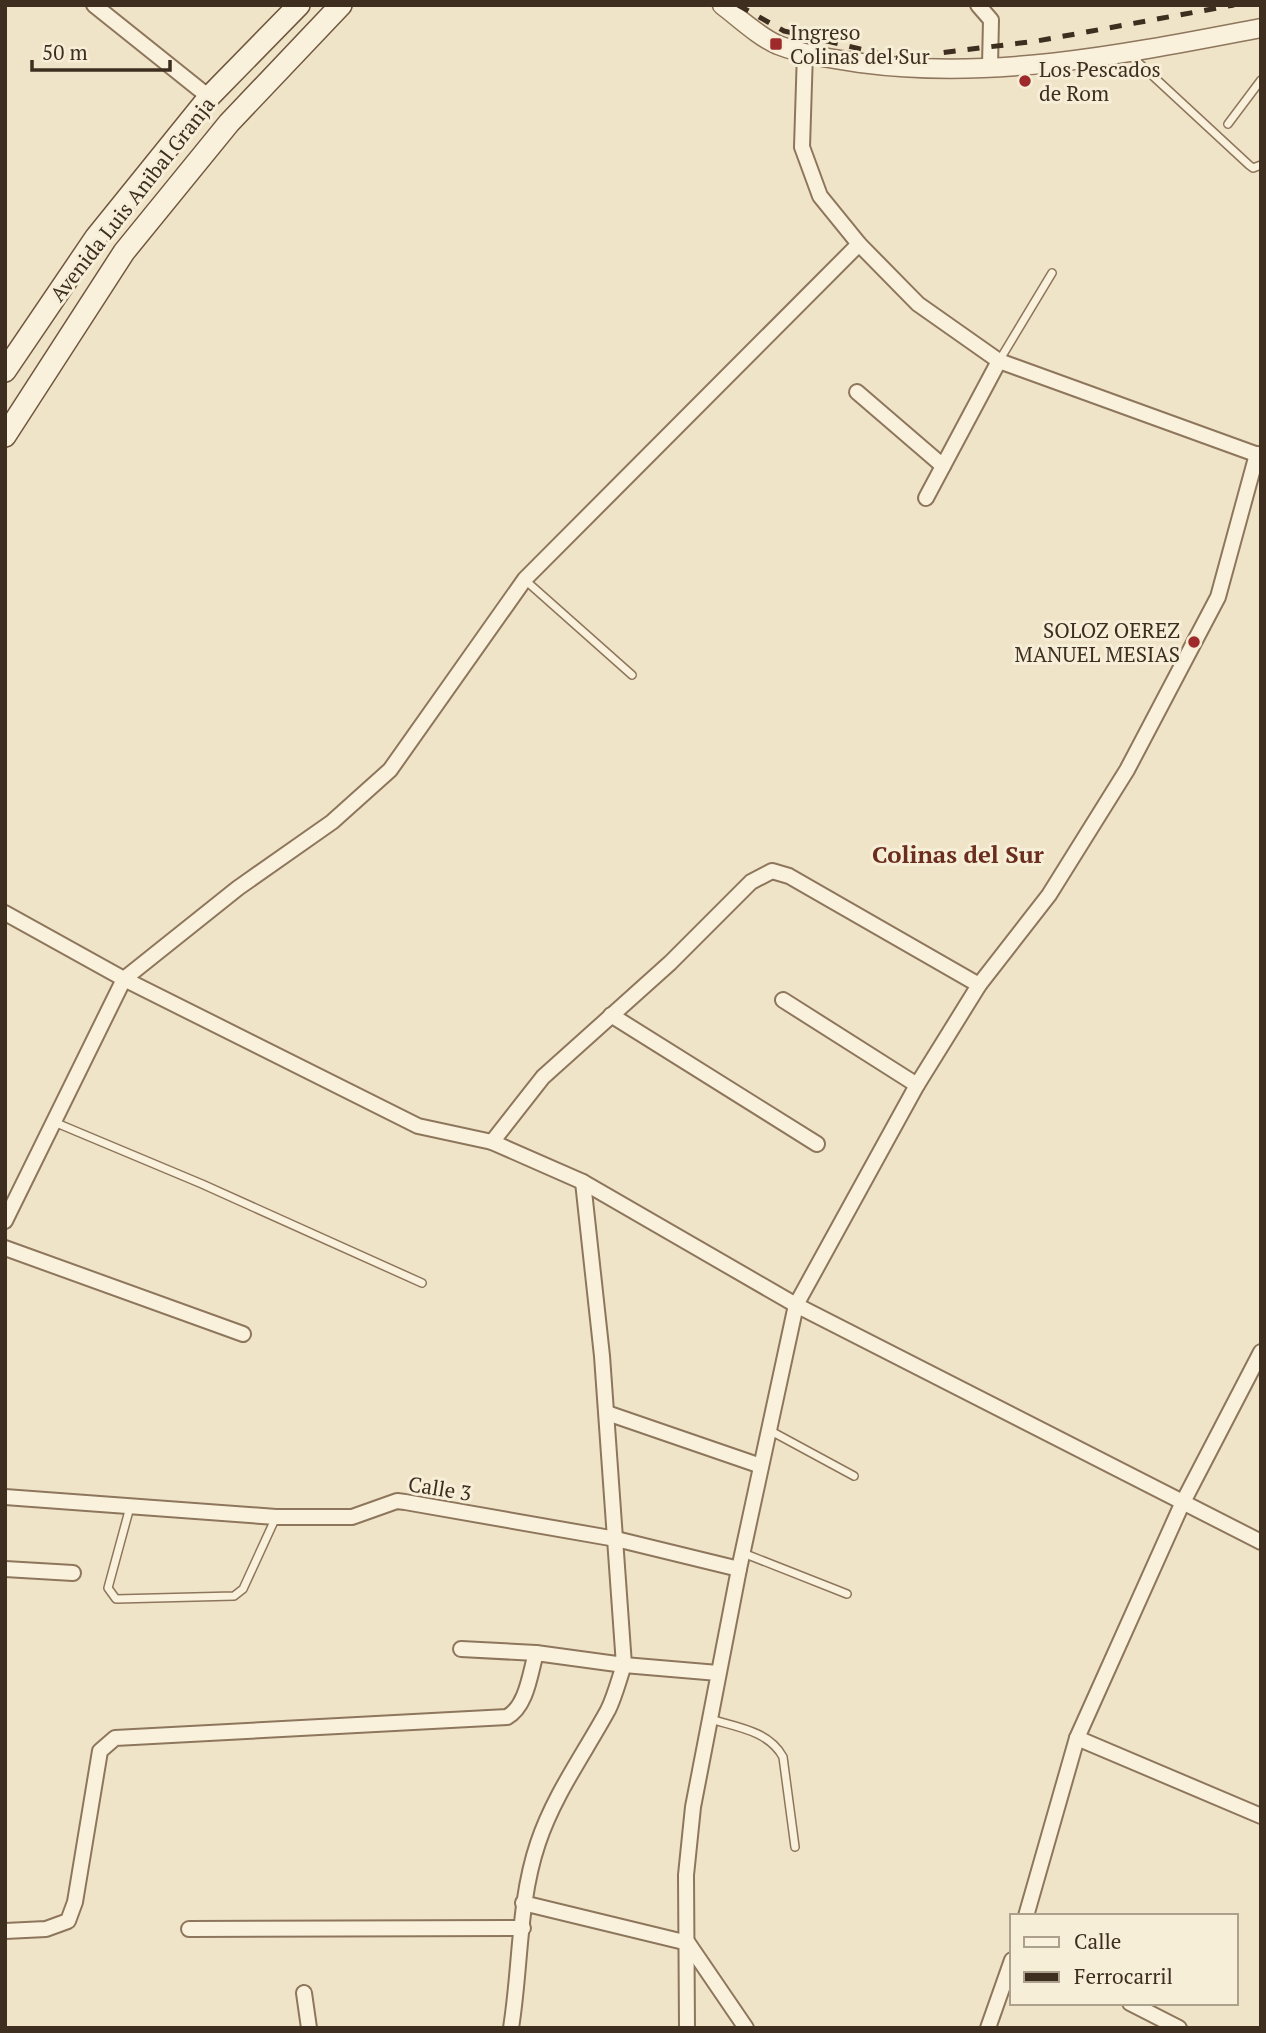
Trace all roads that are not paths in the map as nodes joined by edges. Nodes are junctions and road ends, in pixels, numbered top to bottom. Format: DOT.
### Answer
graph roads {
  1 [pos="94,5"];
  2 [pos="299,5"];
  3 [pos="341,5"];
  4 [pos="722,5"];
  5 [pos="978,5"];
  6 [pos="1261,28"];
  7 [pos="805,52"];
  8 [pos="1128,53"];
  9 [pos="990,66"];
  10 [pos="1261,80"];
  11 [pos="209,97"];
  12 [pos="1228,124"];
  13 [pos="1261,165"];
  14 [pos="859,244"];
  15 [pos="1052,273"];
  16 [pos="999,361"];
  17 [pos="5,371"];
  18 [pos="857,392"];
  19 [pos="5,436"];
  20 [pos="1259,455"];
  21 [pos="943,466"];
  22 [pos="926,498"];
  23 [pos="525,579"];
  24 [pos="632,675"];
  25 [pos="5,913"];
  26 [pos="124,979"];
  27 [pos="979,985"];
  28 [pos="783,1000"];
  29 [pos="611,1015"];
  30 [pos="917,1085"];
  31 [pos="54,1122"];
  32 [pos="492,1142"];
  33 [pos="817,1144"];
  34 [pos="583,1182"];
  35 [pos="5,1221"];
  36 [pos="5,1248"];
  37 [pos="422,1283"];
  38 [pos="796,1305"];
  39 [pos="243,1334"];
  40 [pos="1261,1352"];
  41 [pos="607,1413"];
  42 [pos="769,1430"];
  43 [pos="761,1466"];
  44 [pos="854,1476"];
  45 [pos="5,1497"];
  46 [pos="1182,1504"];
  47 [pos="130,1507"];
  48 [pos="276,1517"];
  49 [pos="616,1539"];
  50 [pos="1261,1542"];
  51 [pos="742,1553"];
  52 [pos="5,1569"];
  53 [pos="739,1569"];
  54 [pos="73,1573"];
  55 [pos="847,1594"];
  56 [pos="461,1649"];
  57 [pos="536,1653"];
  58 [pos="624,1665"];
  59 [pos="719,1673"];
  60 [pos="710,1718"];
  61 [pos="1077,1738"];
  62 [pos="1261,1816"];
  63 [pos="795,1847"];
  64 [pos="523,1903"];
  65 [pos="1027,1914"];
  66 [pos="523,1928"];
  67 [pos="189,1929"];
  68 [pos="5,1931"];
  69 [pos="688,1943"];
  70 [pos="1010,1966"];
  71 [pos="304,1993"];
  72 [pos="1134,2005"];
  73 [pos="309,2028"];
  74 [pos="512,2028"];
  75 [pos="687,2028"];
  76 [pos="746,2028"];
  77 [pos="988,2028"];
  78 [pos="1178,2028"];
  1 -- 11 [label="street"];
  2 -- 11 [label="main road, Avenida Luis Anibal Granja"];
  3 -- 19 [label="main road, Avenida Luis Anibal Granja"];
  4 -- 7 [label="street"];
  5 -- 9 [label="street"];
  6 -- 8 [label="street"];
  7 -- 9 [label="street"];
  7 -- 14 [label="street"];
  8 -- 9 [label="street"];
  8 -- 13 [label="lane"];
  10 -- 12 [label="lane"];
  11 -- 17 [label="main road, Avenida Luis Anibal Granja"];
  14 -- 16 [label="street"];
  14 -- 23 [label="street"];
  15 -- 16 [label="lane"];
  16 -- 20 [label="street"];
  16 -- 21 [label="street"];
  18 -- 21 [label="street"];
  20 -- 27 [label="street"];
  21 -- 22 [label="street"];
  23 -- 24 [label="lane"];
  23 -- 26 [label="street"];
  25 -- 26 [label="street"];
  26 -- 31 [label="street"];
  26 -- 32 [label="street"];
  27 -- 29 [label="street"];
  27 -- 30 [label="street"];
  28 -- 30 [label="street"];
  29 -- 32 [label="street"];
  29 -- 33 [label="street"];
  30 -- 38 [label="street"];
  31 -- 35 [label="street"];
  31 -- 37 [label="lane"];
  32 -- 34 [label="street"];
  34 -- 38 [label="street"];
  34 -- 41 [label="street"];
  36 -- 39 [label="street"];
  38 -- 42 [label="street"];
  38 -- 46 [label="street"];
  40 -- 46 [label="street"];
  41 -- 43 [label="street"];
  41 -- 49 [label="street"];
  42 -- 43 [label="street"];
  42 -- 44 [label="lane"];
  43 -- 51 [label="street"];
  45 -- 47 [label="street, Calle 3"];
  46 -- 50 [label="street"];
  46 -- 61 [label="street"];
  47 -- 48 [label="street, Calle 3"];
  47 -- 48 [label="lane"];
  48 -- 49 [label="street, Calle 3"];
  49 -- 53 [label="street, Calle 3"];
  49 -- 58 [label="street"];
  51 -- 53 [label="street"];
  51 -- 55 [label="lane"];
  52 -- 54 [label="street"];
  53 -- 59 [label="street"];
  56 -- 57 [label="street"];
  57 -- 58 [label="street"];
  57 -- 68 [label="street"];
  58 -- 59 [label="street"];
  58 -- 64 [label="street"];
  59 -- 60 [label="street"];
  60 -- 63 [label="lane"];
  60 -- 69 [label="street"];
  61 -- 62 [label="street"];
  61 -- 65 [label="street"];
  64 -- 66 [label="street"];
  64 -- 69 [label="street"];
  66 -- 67 [label="street"];
  66 -- 74 [label="street"];
  69 -- 75 [label="street"];
  69 -- 76 [label="street"];
  70 -- 77 [label="street"];
  71 -- 73 [label="street"];
  72 -- 78 [label="street"];
}
